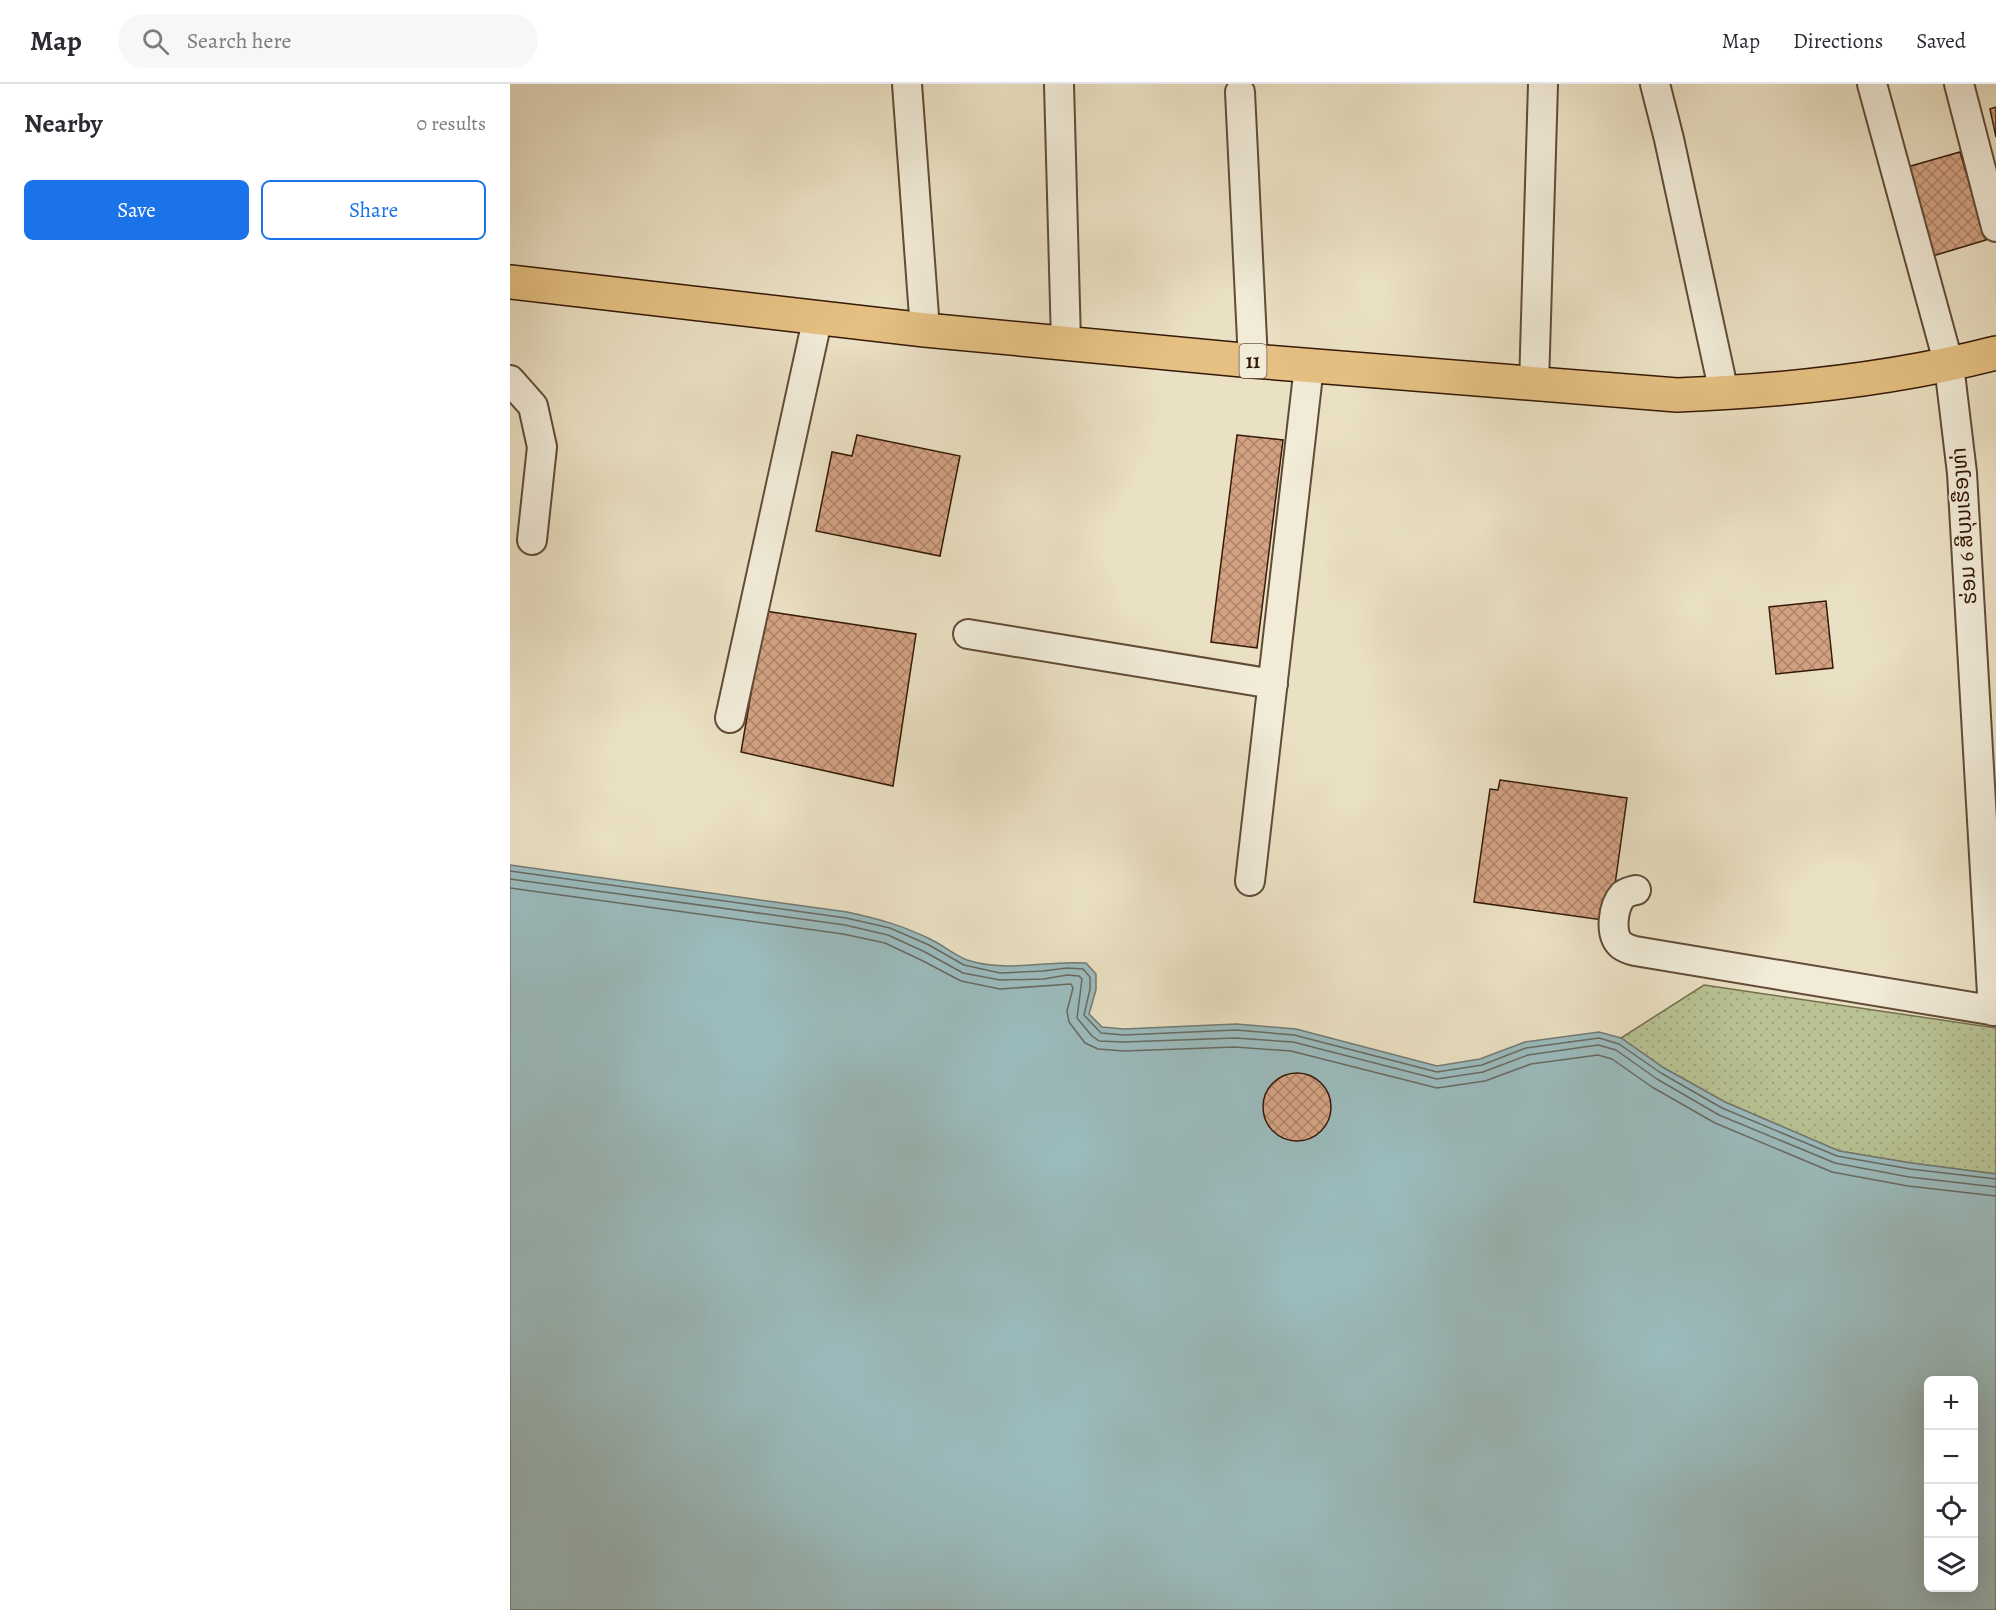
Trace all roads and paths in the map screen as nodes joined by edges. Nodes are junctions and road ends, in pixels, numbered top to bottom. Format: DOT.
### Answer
graph roads {
  1 [pos="907,84"];
  2 [pos="1059,84"];
  3 [pos="1543,84"];
  4 [pos="1655,84"];
  5 [pos="1872,84"];
  6 [pos="1959,84"];
  7 [pos="1240,92"];
  8 [pos="1996,227"];
  9 [pos="510,282"];
  10 [pos="818,316"];
  11 [pos="925,330"];
  12 [pos="1066,342"];
  13 [pos="1996,353"];
  14 [pos="1253,361"];
  15 [pos="1949,365"];
  16 [pos="1310,366"];
  17 [pos="510,380"];
  18 [pos="1534,385"];
  19 [pos="1724,393"];
  20 [pos="532,540"];
  21 [pos="968,634"];
  22 [pos="1273,684"];
  23 [pos="730,718"];
  24 [pos="1250,881"];
  25 [pos="1636,890"];
  26 [pos="1994,1011"];
  1 -- 11 [label="street"];
  2 -- 12 [label="street"];
  3 -- 18 [label="street"];
  4 -- 19 [label="street"];
  5 -- 15 [label="street, ຮ່ອມ 6 ສີບຸນເຮືອງທ່າ"];
  6 -- 8 [label="street"];
  7 -- 14 [label="street"];
  9 -- 10 [label="highway, 11"];
  10 -- 11 [label="highway, 11"];
  10 -- 23 [label="street"];
  11 -- 12 [label="highway, 11"];
  12 -- 14 [label="highway, 11"];
  13 -- 15 [label="highway, 11"];
  14 -- 16 [label="highway, 11"];
  15 -- 19 [label="highway, 11"];
  15 -- 26 [label="street, ຮ່ອມ 6 ສີບຸນເຮືອງທ່າ"];
  16 -- 18 [label="highway, 11"];
  16 -- 22 [label="street"];
  17 -- 20 [label="street"];
  18 -- 19 [label="highway, 11"];
  21 -- 22 [label="street"];
  22 -- 24 [label="street"];
  25 -- 26 [label="street"];
}
